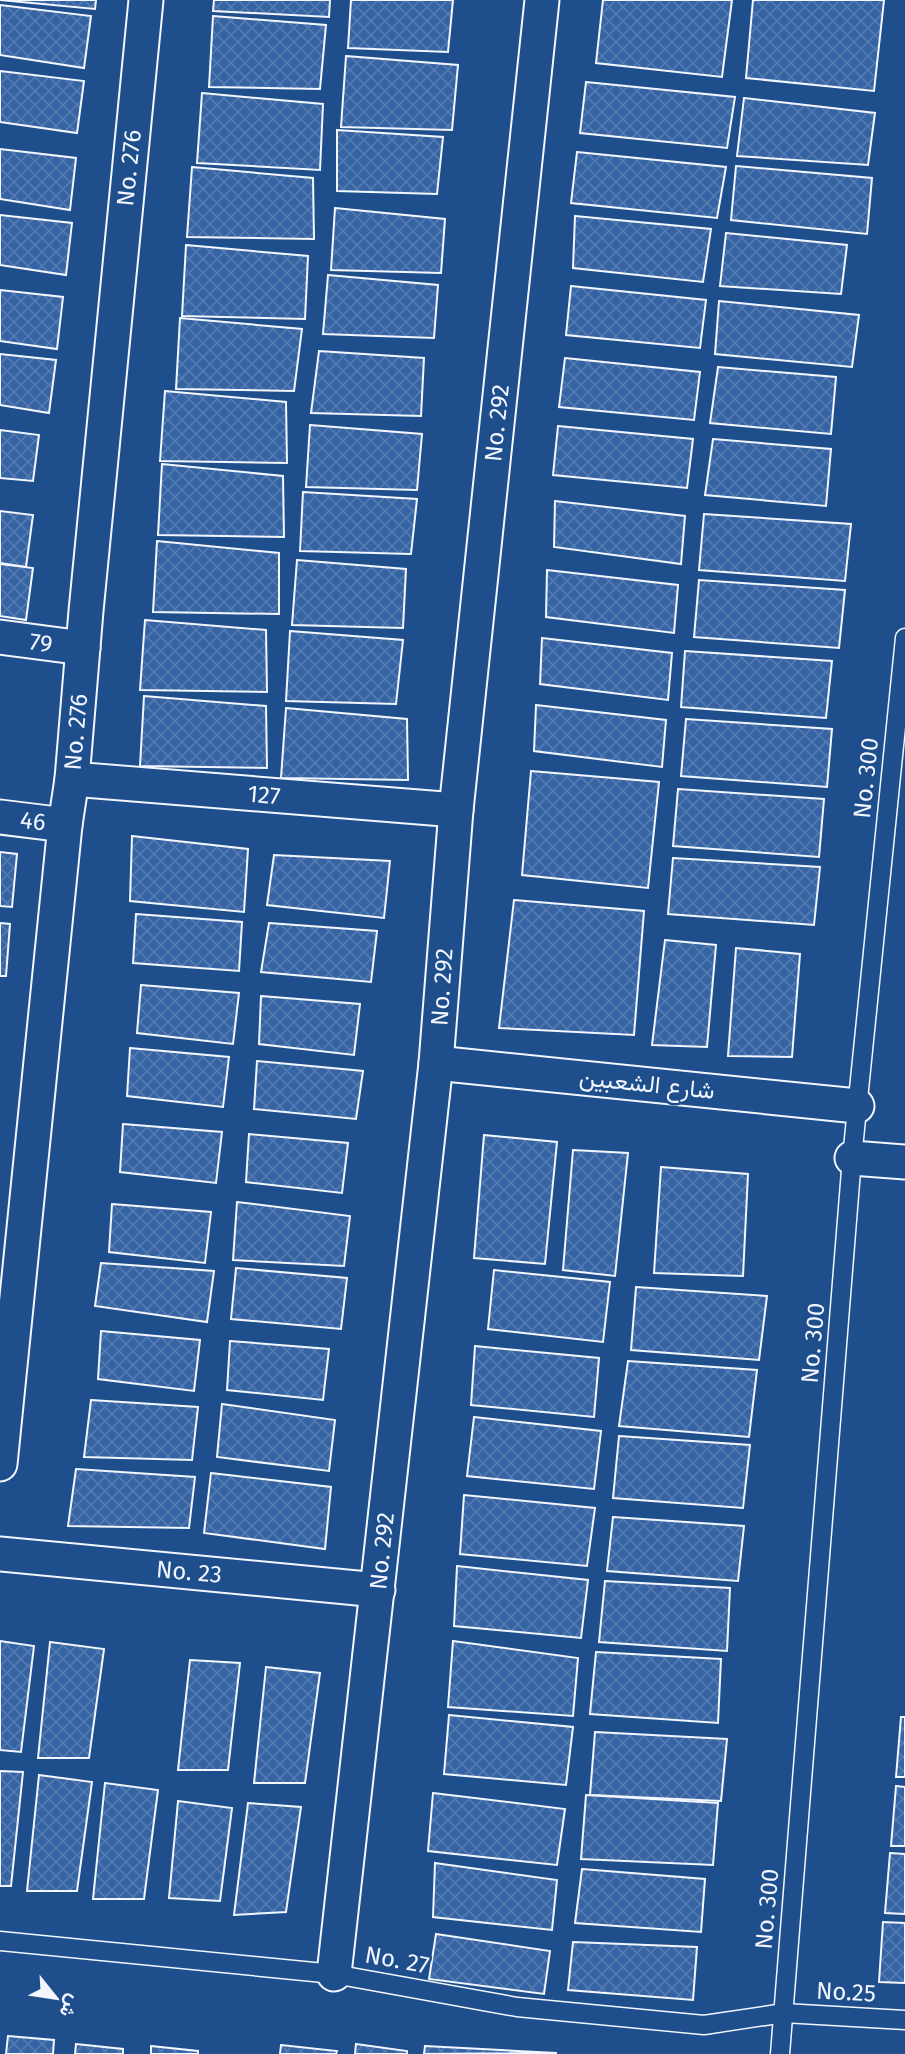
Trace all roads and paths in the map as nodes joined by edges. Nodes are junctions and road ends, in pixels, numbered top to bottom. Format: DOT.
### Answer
graph roads {
  1 [pos="146,0"];
  2 [pos="542,0"];
  3 [pos="0,637"];
  4 [pos="905,638"];
  5 [pos="83,648"];
  6 [pos="72,779"];
  7 [pos="456,810"];
  8 [pos="0,817"];
  9 [pos="65,825"];
  10 [pos="436,1063"];
  11 [pos="858,1106"];
  12 [pos="852,1158"];
  13 [pos="905,1162"];
  14 [pos="0,1464"];
  15 [pos="0,1554"];
  16 [pos="378,1590"];
  17 [pos="0,1941"];
  18 [pos="334,1973"];
  19 [pos="784,2013"];
  20 [pos="905,2020"];
  21 [pos="780,2054"];
  1 -- 5 [label="street, No. 276"];
  2 -- 7 [label="street, No. 292"];
  3 -- 5 [label="street, 79"];
  4 -- 11 [label="lane, No. 300"];
  5 -- 6 [label="street, No. 276"];
  6 -- 7 [label="street, 127"];
  6 -- 9 [label="street, No. 276"];
  7 -- 10 [label="street, No. 292"];
  8 -- 9 [label="street, 46"];
  9 -- 14 [label="street, No. 276"];
  10 -- 11 [label="street, شارع الشعبين"];
  10 -- 16 [label="street, No. 292"];
  11 -- 12 [label="lane, No. 300"];
  12 -- 13 [label="street"];
  12 -- 19 [label="lane, No. 300"];
  15 -- 16 [label="street, No. 23"];
  16 -- 18 [label="street, No. 292"];
  17 -- 18 [label="lane, No. 27"];
  18 -- 19 [label="lane, No. 27"];
  19 -- 20 [label="lane, No.25"];
  19 -- 21 [label="lane, No. 300"];
}
